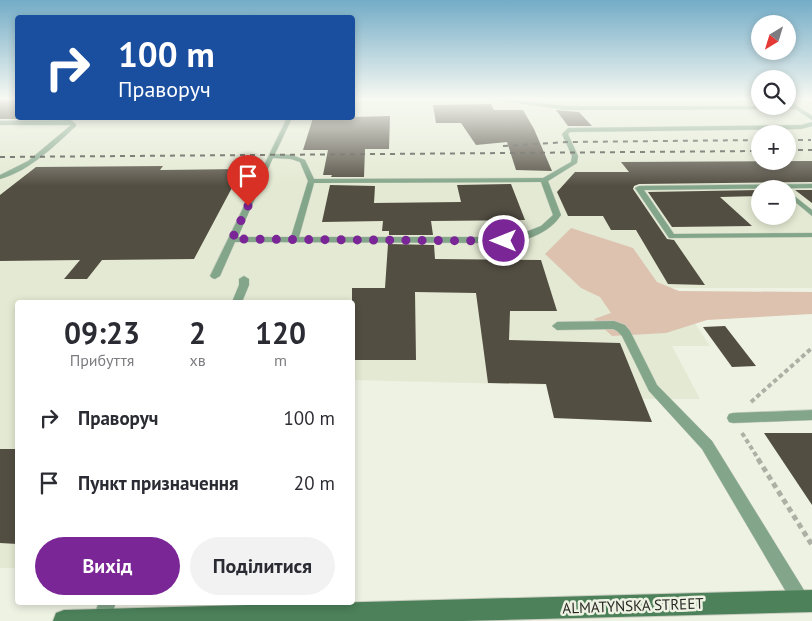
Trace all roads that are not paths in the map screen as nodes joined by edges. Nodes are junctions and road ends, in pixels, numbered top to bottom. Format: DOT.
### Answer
graph roads {
  1 [pos="71,128"];
  2 [pos="284,128"];
  3 [pos="725,128"];
  4 [pos="271,156"];
  5 [pos="0,177"];
  6 [pos="544,180"];
  7 [pos="311,181"];
  8 [pos="812,186"];
  9 [pos="796,187"];
  10 [pos="751,188"];
  11 [pos="796,200"];
  12 [pos="812,214"];
  13 [pos="812,235"];
  14 [pos="232,239"];
  15 [pos="294,240"];
  16 [pos="215,276"];
  17 [pos="244,279"];
  18 [pos="238,300"];
  19 [pos="557,326"];
  20 [pos="812,415"];
  21 [pos="733,418"];
  22 [pos="807,601"];
  23 [pos="107,605"];
  24 [pos="64,621"];
  25 [pos="101,621"];
  1 -- 5 [label="lane"];
  2 -- 4 [label="lane"];
  3 -- 6 [label="lane"];
  4 -- 7 [label="lane"];
  4 -- 14 [label="lane"];
  6 -- 7 [label="lane"];
  6 -- 15 [label="lane"];
  7 -- 15 [label="lane"];
  8 -- 9 [label="lane"];
  10 -- 13 [label="lane"];
  11 -- 12 [label="lane"];
  14 -- 15 [label="lane"];
  14 -- 16 [label="lane"];
  17 -- 18 [label="lane"];
  19 -- 22 [label="lane"];
  20 -- 21 [label="lane"];
  22 -- 25 [label="street, ALMATYNSKA STREET"];
  23 -- 25 [label="lane"];
  24 -- 25 [label="street, ALMATYNSKA STREET"];
}
